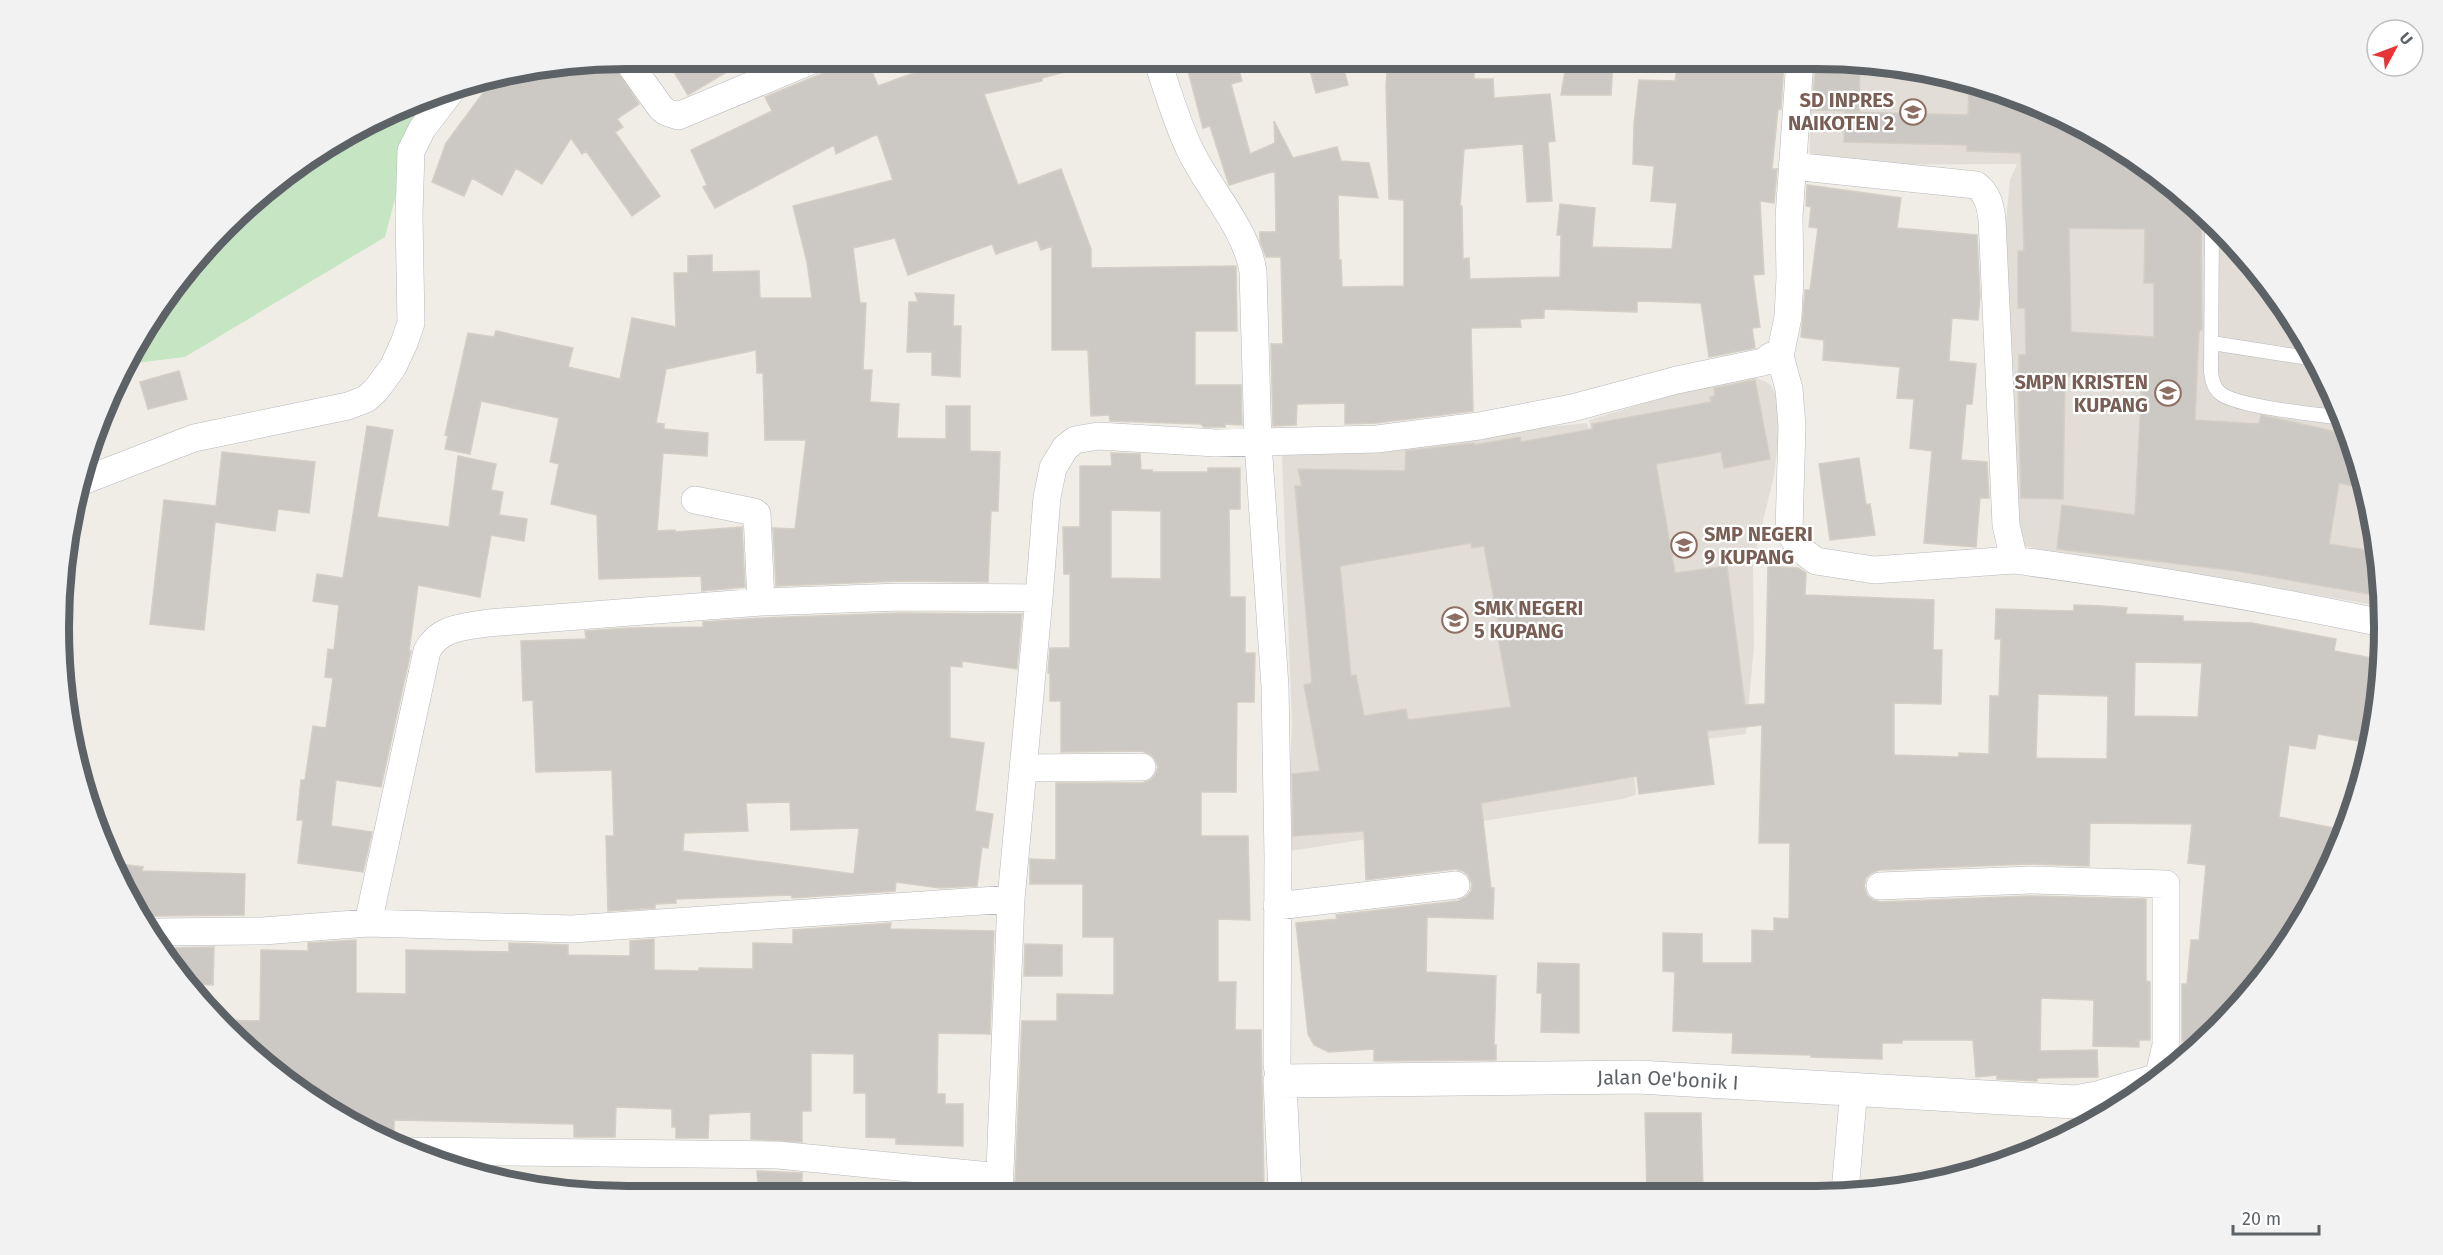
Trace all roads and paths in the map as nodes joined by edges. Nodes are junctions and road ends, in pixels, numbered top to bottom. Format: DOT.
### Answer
graph roads {
  1 [pos="633,69"];
  2 [pos="791,69"];
  3 [pos="1161,69"];
  4 [pos="1799,69"];
  5 [pos="444,101"];
  6 [pos="1792,166"];
  7 [pos="2212,235"];
  8 [pos="2212,343"];
  9 [pos="1780,356"];
  10 [pos="2304,357"];
  11 [pos="2332,416"];
  12 [pos="1258,443"];
  13 [pos="89,479"];
  14 [pos="695,500"];
  15 [pos="2014,560"];
  16 [pos="1039,598"];
  17 [pos="760,602"];
  18 [pos="2374,621"];
  19 [pos="1142,767"];
  20 [pos="1024,768"];
  21 [pos="1456,885"];
  22 [pos="1880,886"];
  23 [pos="1011,899"];
  24 [pos="1276,906"];
  25 [pos="368,923"];
  26 [pos="159,932"];
  27 [pos="2163,1065"];
  28 [pos="1280,1081"];
  29 [pos="2132,1087"];
  30 [pos="1854,1088"];
  31 [pos="436,1151"];
  32 [pos="1000,1185"];
  33 [pos="1846,1185"];
  34 [pos="1285,1186"];
  1 -- 2 [label="street"];
  3 -- 12 [label="street"];
  4 -- 6 [label="street"];
  5 -- 13 [label="street"];
  6 -- 9 [label="street"];
  6 -- 15 [label="street"];
  7 -- 8 [label="lane"];
  8 -- 10 [label="lane"];
  8 -- 11 [label="lane"];
  9 -- 12 [label="street"];
  9 -- 15 [label="street"];
  12 -- 16 [label="street"];
  12 -- 24 [label="street"];
  14 -- 17 [label="street"];
  15 -- 18 [label="street"];
  16 -- 17 [label="street"];
  16 -- 20 [label="street"];
  17 -- 25 [label="street"];
  19 -- 20 [label="street"];
  20 -- 23 [label="street"];
  21 -- 24 [label="street"];
  22 -- 27 [label="street"];
  23 -- 25 [label="street"];
  23 -- 32 [label="street"];
  24 -- 28 [label="street"];
  25 -- 26 [label="street"];
  28 -- 30 [label="street, Jalan Oe'bonik I"];
  28 -- 34 [label="street"];
  29 -- 30 [label="street, Jalan Oe'bonik I"];
  30 -- 33 [label="street"];
  31 -- 32 [label="street"];
}
